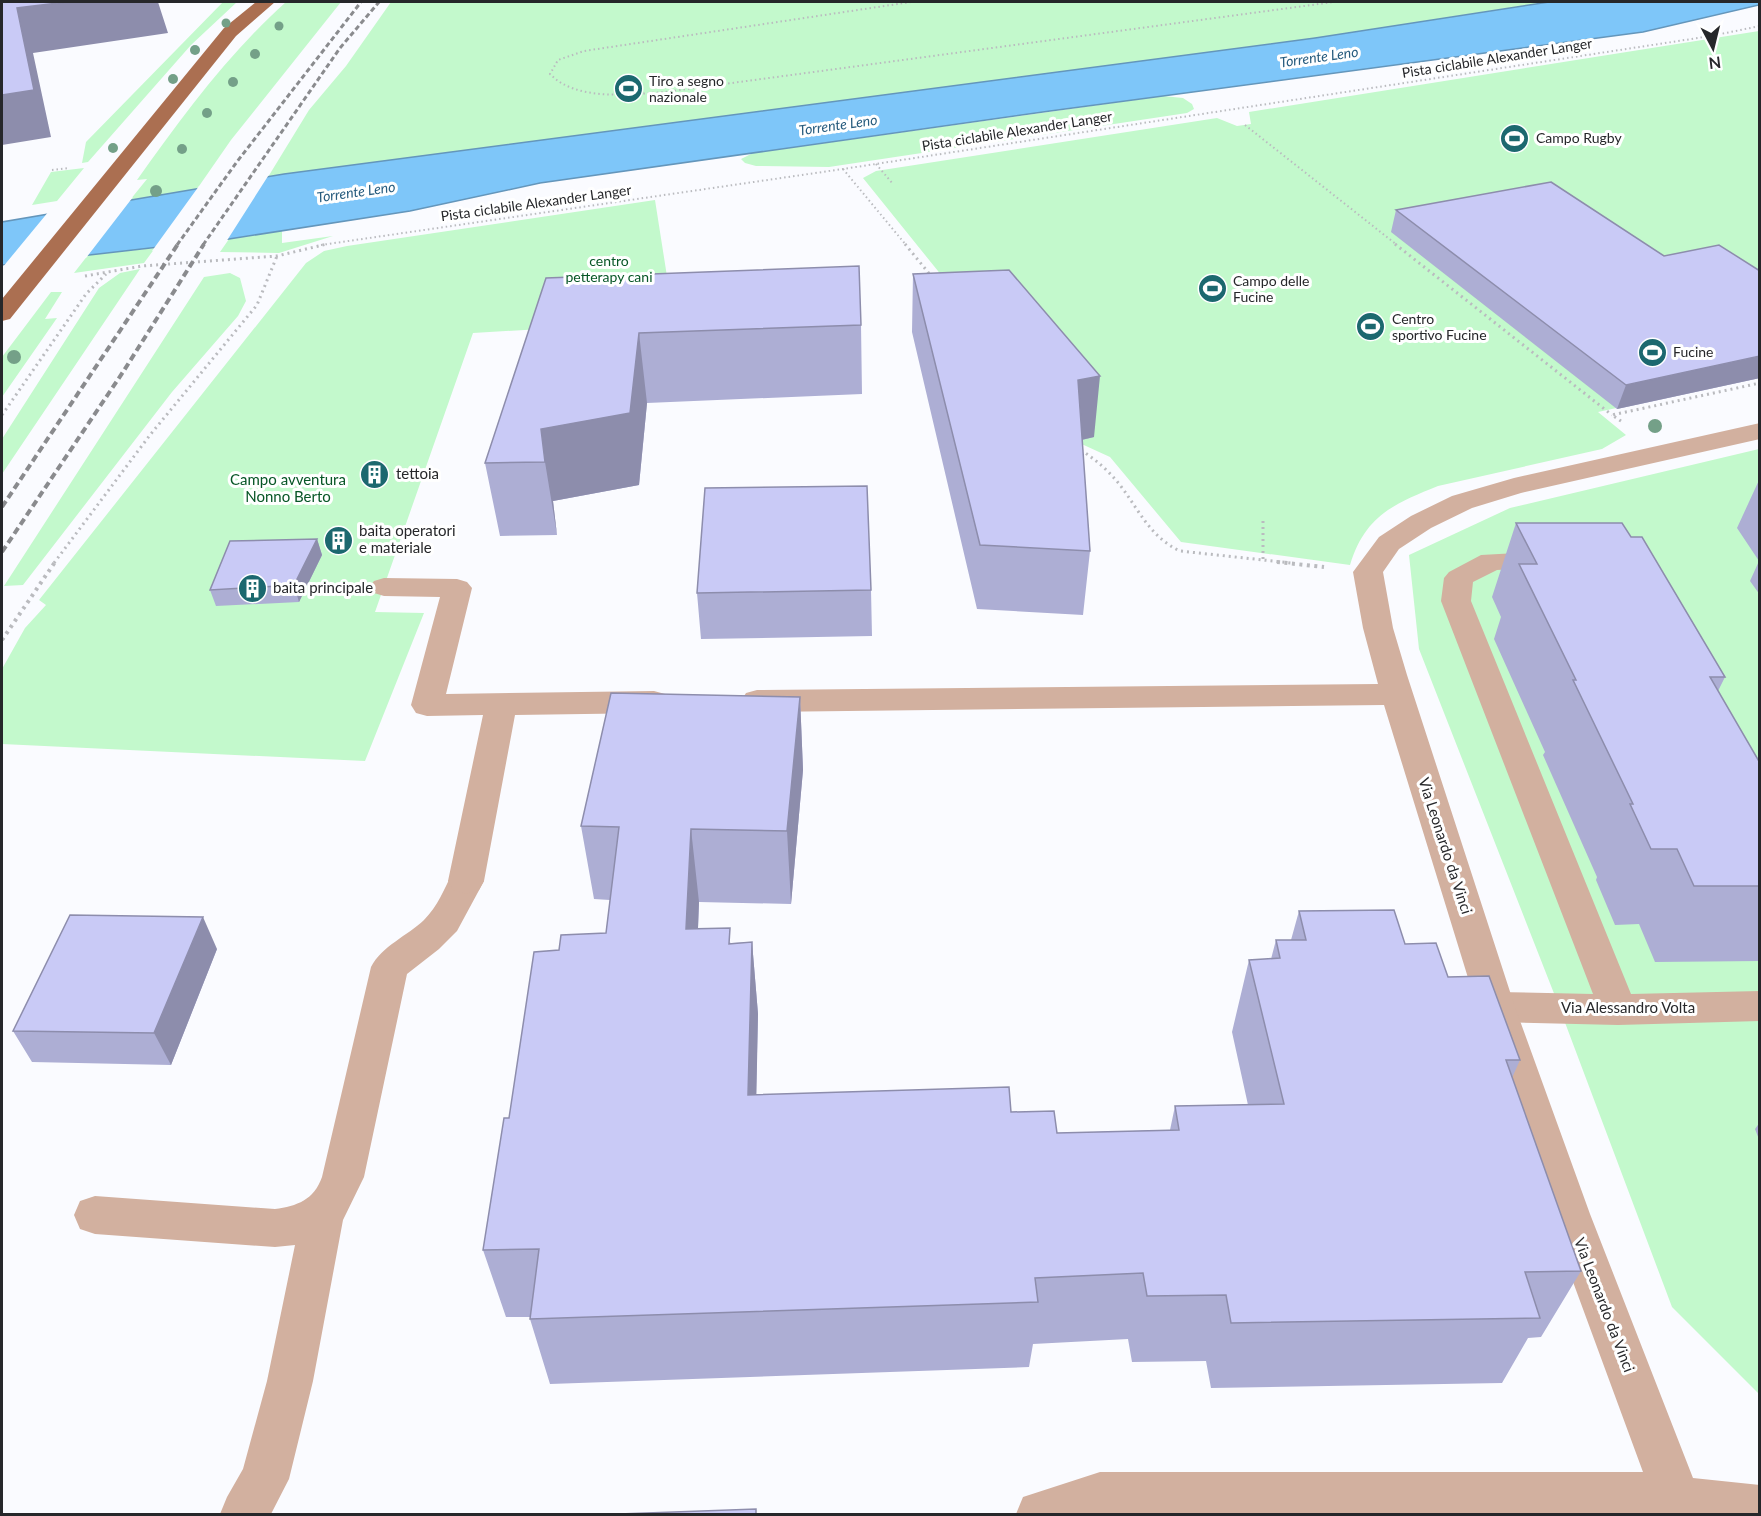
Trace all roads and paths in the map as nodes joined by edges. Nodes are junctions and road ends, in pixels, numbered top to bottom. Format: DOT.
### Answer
graph roads {
  1 [pos="266,2"];
  2 [pos="911,2"];
  3 [pos="1334,2"];
  4 [pos="1760,26"];
  5 [pos="1245,125"];
  6 [pos="875,164"];
  7 [pos="843,169"];
  8 [pos="893,184"];
  9 [pos="277,256"];
  10 [pos="937,284"];
  11 [pos="6,308"];
  12 [pos="2,415"];
  13 [pos="1612,415"];
  14 [pos="1760,430"];
  15 [pos="1072,444"];
  16 [pos="1263,521"];
  17 [pos="1263,560"];
  18 [pos="1584,560"];
  19 [pos="1368,572"];
  20 [pos="384,587"];
  21 [pos="2,640"];
  22 [pos="1397,694"];
  23 [pos="724,701"];
  24 [pos="677,702"];
  25 [pos="501,704"];
  26 [pos="1760,1006"];
  27 [pos="1496,1007"];
  28 [pos="1618,1010"];
  29 [pos="323,1213"];
  30 [pos="95,1215"];
  31 [pos="1100,1505"];
  32 [pos="1681,1508"];
  33 [pos="1760,1509"];
  34 [pos="244,1515"];
  35 [pos="1040,1515"];
  1 -- 11 [label="main road"];
  2 -- 3 [label="path"];
  4 -- 6 [label="path, Pista ciclabile Alexander Langer"];
  5 -- 13 [label="path"];
  6 -- 7 [label="path, Pista ciclabile Alexander Langer"];
  6 -- 8 [label="path"];
  7 -- 9 [label="path, Pista ciclabile Alexander Langer"];
  7 -- 10 [label="path"];
  9 -- 12 [label="path, Pista ciclabile Alexander Langer"];
  9 -- 21 [label="path"];
  14 -- 19 [label="street"];
  15 -- 17 [label="path"];
  16 -- 17 [label="path"];
  17 -- 19 [label="path"];
  18 -- 28 [label="street"];
  19 -- 22 [label="street, Via Leonardo da Vinci"];
  20 -- 25 [label="street"];
  22 -- 23 [label="street"];
  22 -- 27 [label="street, Via Leonardo da Vinci"];
  24 -- 25 [label="street"];
  25 -- 29 [label="street"];
  26 -- 28 [label="street, Via Alessandro Volta"];
  27 -- 28 [label="street, Via Alessandro Volta"];
  27 -- 32 [label="street, Via Leonardo da Vinci"];
  29 -- 30 [label="street"];
  29 -- 34 [label="street"];
  31 -- 32 [label="street"];
  31 -- 35 [label="street"];
  32 -- 33 [label="street"];
}
